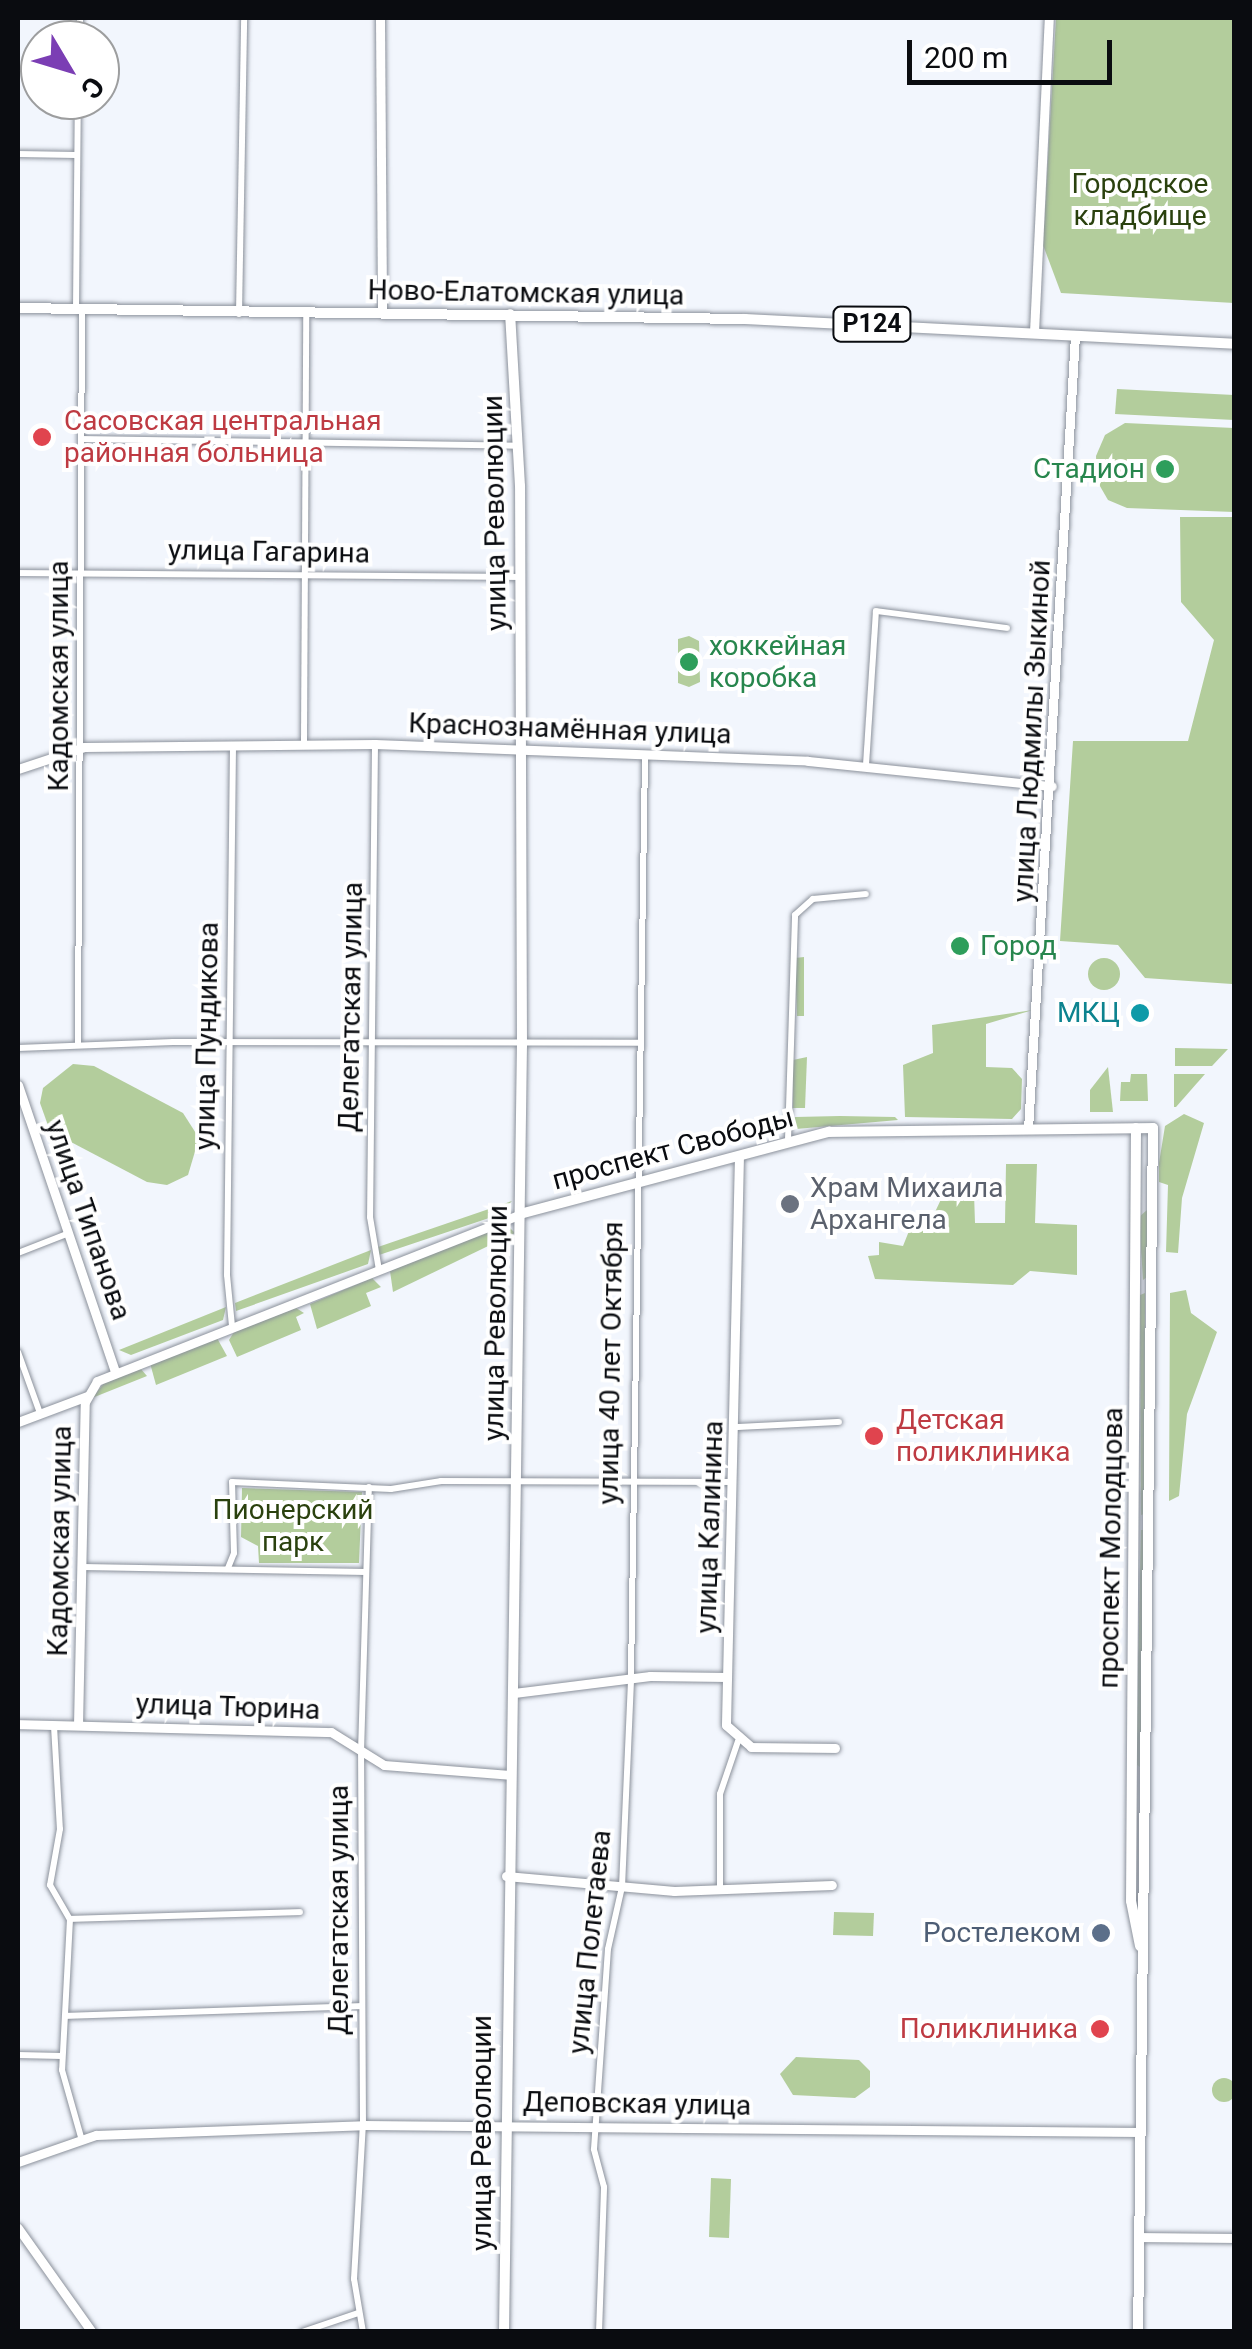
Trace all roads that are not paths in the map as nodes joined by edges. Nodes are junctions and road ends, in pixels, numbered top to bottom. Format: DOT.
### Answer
graph roads {
  1 [pos="244,18"];
  2 [pos="380,18"];
  3 [pos="1049,18"];
  4 [pos="78,120"];
  5 [pos="18,154"];
  6 [pos="77,155"];
  7 [pos="18,308"];
  8 [pos="79,312"];
  9 [pos="306,314"];
  10 [pos="382,314"];
  11 [pos="510,314"];
  12 [pos="239,315"];
  13 [pos="1034,332"];
  14 [pos="1075,334"];
  15 [pos="1234,344"];
  16 [pos="83,439"];
  17 [pos="305,442"];
  18 [pos="519,446"];
  19 [pos="18,572"];
  20 [pos="80,573"];
  21 [pos="305,573"];
  22 [pos="520,577"];
  23 [pos="1008,628"];
  24 [pos="304,744"];
  25 [pos="375,744"];
  26 [pos="233,745"];
  27 [pos="84,747"];
  28 [pos="522,747"];
  29 [pos="645,753"];
  30 [pos="866,765"];
  31 [pos="18,769"];
  32 [pos="1052,786"];
  33 [pos="866,894"];
  34 [pos="78,1042"];
  35 [pos="230,1042"];
  36 [pos="375,1042"];
  37 [pos="639,1043"];
  38 [pos="522,1046"];
  39 [pos="18,1048"];
  40 [pos="18,1088"];
  41 [pos="1136,1128"];
  42 [pos="1153,1128"];
  43 [pos="1028,1129"];
  44 [pos="788,1140"];
  45 [pos="738,1155"];
  46 [pos="636,1184"];
  47 [pos="520,1214"];
  48 [pos="70,1232"];
  49 [pos="18,1253"];
  50 [pos="379,1270"];
  51 [pos="232,1326"];
  52 [pos="18,1352"];
  53 [pos="115,1371"];
  54 [pos="87,1396"];
  55 [pos="40,1412"];
  56 [pos="18,1422"];
  57 [pos="838,1422"];
  58 [pos="736,1427"];
  59 [pos="632,1479"];
  60 [pos="734,1482"];
  61 [pos="517,1483"];
  62 [pos="370,1487"];
  63 [pos="82,1567"];
  64 [pos="228,1568"];
  65 [pos="366,1572"];
  66 [pos="727,1677"];
  67 [pos="630,1678"];
  68 [pos="514,1693"];
  69 [pos="18,1724"];
  70 [pos="78,1725"];
  71 [pos="54,1726"];
  72 [pos="738,1741"];
  73 [pos="835,1748"];
  74 [pos="362,1752"];
  75 [pos="510,1775"];
  76 [pos="627,1793"];
  77 [pos="506,1876"];
  78 [pos="832,1886"];
  79 [pos="622,1887"];
  80 [pos="720,1892"];
  81 [pos="300,1912"];
  82 [pos="70,1920"];
  83 [pos="1144,1966"];
  84 [pos="361,2006"];
  85 [pos="66,2016"];
  86 [pos="18,2055"];
  87 [pos="62,2056"];
  88 [pos="363,2125"];
  89 [pos="503,2125"];
  90 [pos="597,2126"];
  91 [pos="1141,2132"];
  92 [pos="82,2137"];
  93 [pos="18,2162"];
  94 [pos="18,2228"];
  95 [pos="1139,2237"];
  96 [pos="1234,2238"];
  97 [pos="358,2313"];
  98 [pos="92,2332"];
  99 [pos="302,2332"];
  100 [pos="362,2332"];
  101 [pos="504,2332"];
  102 [pos="599,2332"];
  103 [pos="1138,2332"];
  1 -- 12 [label="street"];
  2 -- 10 [label="street"];
  3 -- 13 [label="street"];
  4 -- 6 [label="street, Кадомская улица"];
  5 -- 6 [label="street"];
  6 -- 8 [label="street, Кадомская улица"];
  7 -- 8 [label="main road, Ново-Елатомская улица / Р124"];
  8 -- 12 [label="main road, Ново-Елатомская улица / Р124"];
  8 -- 16 [label="street, Кадомская улица"];
  9 -- 10 [label="main road, Ново-Елатомская улица / Р124"];
  9 -- 12 [label="main road, Ново-Елатомская улица / Р124"];
  9 -- 17 [label="street"];
  10 -- 11 [label="main road, Ново-Елатомская улица / Р124"];
  11 -- 13 [label="main road, Ново-Елатомская улица / Р124"];
  11 -- 18 [label="main road, улица Революции"];
  13 -- 14 [label="main road, Ново-Елатомская улица / Р124"];
  14 -- 15 [label="main road, Ново-Елатомская улица / Р124"];
  14 -- 32 [label="street, улица Людмилы Зыкиной"];
  16 -- 17 [label="street"];
  16 -- 20 [label="street, Кадомская улица"];
  17 -- 18 [label="street"];
  17 -- 21 [label="street"];
  18 -- 22 [label="main road, улица Революции"];
  19 -- 20 [label="street, улица Гагарина"];
  20 -- 21 [label="street, улица Гагарина"];
  20 -- 27 [label="street, Кадомская улица"];
  21 -- 22 [label="street, улица Гагарина"];
  21 -- 24 [label="street"];
  22 -- 28 [label="main road, улица Революции"];
  23 -- 30 [label="street"];
  24 -- 25 [label="street, Краснознамённая улица"];
  24 -- 26 [label="street, Краснознамённая улица"];
  25 -- 28 [label="street, Краснознамённая улица"];
  25 -- 36 [label="street, Делегатская улица"];
  26 -- 27 [label="street, Краснознамённая улица"];
  26 -- 35 [label="street, улица Пундикова"];
  27 -- 31 [label="street, Краснознамённая улица"];
  27 -- 34 [label="street, Кадомская улица"];
  28 -- 29 [label="street, Краснознамённая улица"];
  28 -- 38 [label="main road, улица Революции"];
  29 -- 30 [label="street, Краснознамённая улица"];
  29 -- 37 [label="street, улица 40 лет Октября"];
  30 -- 32 [label="street, Краснознамённая улица"];
  32 -- 43 [label="street, улица Людмилы Зыкиной"];
  33 -- 44 [label="street"];
  34 -- 35 [label="street"];
  34 -- 39 [label="street"];
  35 -- 36 [label="street"];
  35 -- 51 [label="street, улица Пундикова"];
  36 -- 38 [label="street"];
  36 -- 50 [label="street, Делегатская улица"];
  37 -- 38 [label="street"];
  37 -- 46 [label="street, улица 40 лет Октября"];
  38 -- 47 [label="main road, улица Революции"];
  40 -- 48 [label="street, улица Типанова"];
  41 -- 42 [label="main road, проспект Свободы"];
  41 -- 43 [label="main road, проспект Свободы"];
  41 -- 83 [label="main road, проспект Молодцова"];
  42 -- 83 [label="main road, проспект Молодцова"];
  43 -- 44 [label="main road, проспект Свободы"];
  44 -- 45 [label="main road, проспект Свободы"];
  45 -- 46 [label="main road, проспект Свободы"];
  45 -- 58 [label="street, улица Калинина"];
  46 -- 47 [label="main road, проспект Свободы"];
  46 -- 59 [label="street, улица 40 лет Октября"];
  47 -- 50 [label="street, проспект Свободы"];
  47 -- 61 [label="main road, улица Революции"];
  48 -- 49 [label="street"];
  48 -- 53 [label="street, улица Типанова"];
  50 -- 51 [label="street, проспект Свободы"];
  51 -- 53 [label="street, проспект Свободы"];
  52 -- 55 [label="street"];
  53 -- 54 [label="street, Кадомская улица"];
  54 -- 55 [label="street"];
  54 -- 63 [label="street, Кадомская улица"];
  55 -- 56 [label="street"];
  57 -- 58 [label="street"];
  58 -- 60 [label="street, улица Калинина"];
  59 -- 60 [label="street"];
  59 -- 61 [label="street"];
  59 -- 67 [label="street, улица 40 лет Октября"];
  60 -- 66 [label="street, улица Калинина"];
  61 -- 62 [label="street"];
  61 -- 68 [label="main road, улица Революции"];
  62 -- 64 [label="street"];
  62 -- 65 [label="street, Делегатская улица"];
  63 -- 64 [label="street"];
  63 -- 70 [label="street, Кадомская улица"];
  64 -- 65 [label="street"];
  65 -- 74 [label="street, Делегатская улица"];
  66 -- 67 [label="street"];
  66 -- 72 [label="street, улица Калинина"];
  67 -- 68 [label="street"];
  67 -- 76 [label="street, улица 40 лет Октября"];
  68 -- 75 [label="main road, улица Революции"];
  69 -- 71 [label="street, улица Тюрина"];
  70 -- 71 [label="street, улица Тюрина"];
  70 -- 74 [label="street, улица Тюрина"];
  71 -- 82 [label="street"];
  72 -- 73 [label="street"];
  72 -- 80 [label="street"];
  74 -- 75 [label="street, улица Тюрина"];
  74 -- 84 [label="street, Делегатская улица"];
  75 -- 77 [label="main road, улица Революции"];
  76 -- 79 [label="street, улица Полетаева"];
  77 -- 79 [label="street"];
  77 -- 89 [label="main road, улица Революции"];
  78 -- 80 [label="street"];
  79 -- 80 [label="street"];
  79 -- 90 [label="street, улица Полетаева"];
  81 -- 82 [label="street"];
  82 -- 85 [label="street"];
  83 -- 91 [label="main road, проспект Молодцова"];
  84 -- 85 [label="street"];
  84 -- 88 [label="street, Делегатская улица"];
  85 -- 87 [label="street"];
  86 -- 87 [label="street"];
  87 -- 92 [label="street"];
  88 -- 89 [label="street, Деповская улица"];
  88 -- 92 [label="street, Деповская улица"];
  88 -- 97 [label="street, Делегатская улица"];
  89 -- 90 [label="street, Деповская улица"];
  89 -- 101 [label="main road, улица Революции"];
  90 -- 91 [label="street, Деповская улица"];
  90 -- 102 [label="street, улица Полетаева"];
  91 -- 95 [label="main road, проспект Молодцова"];
  92 -- 93 [label="street, Деповская улица"];
  94 -- 98 [label="street"];
  95 -- 96 [label="street"];
  95 -- 103 [label="main road, проспект Молодцова"];
  97 -- 99 [label="street"];
  97 -- 100 [label="street, Делегатская улица"];
}
